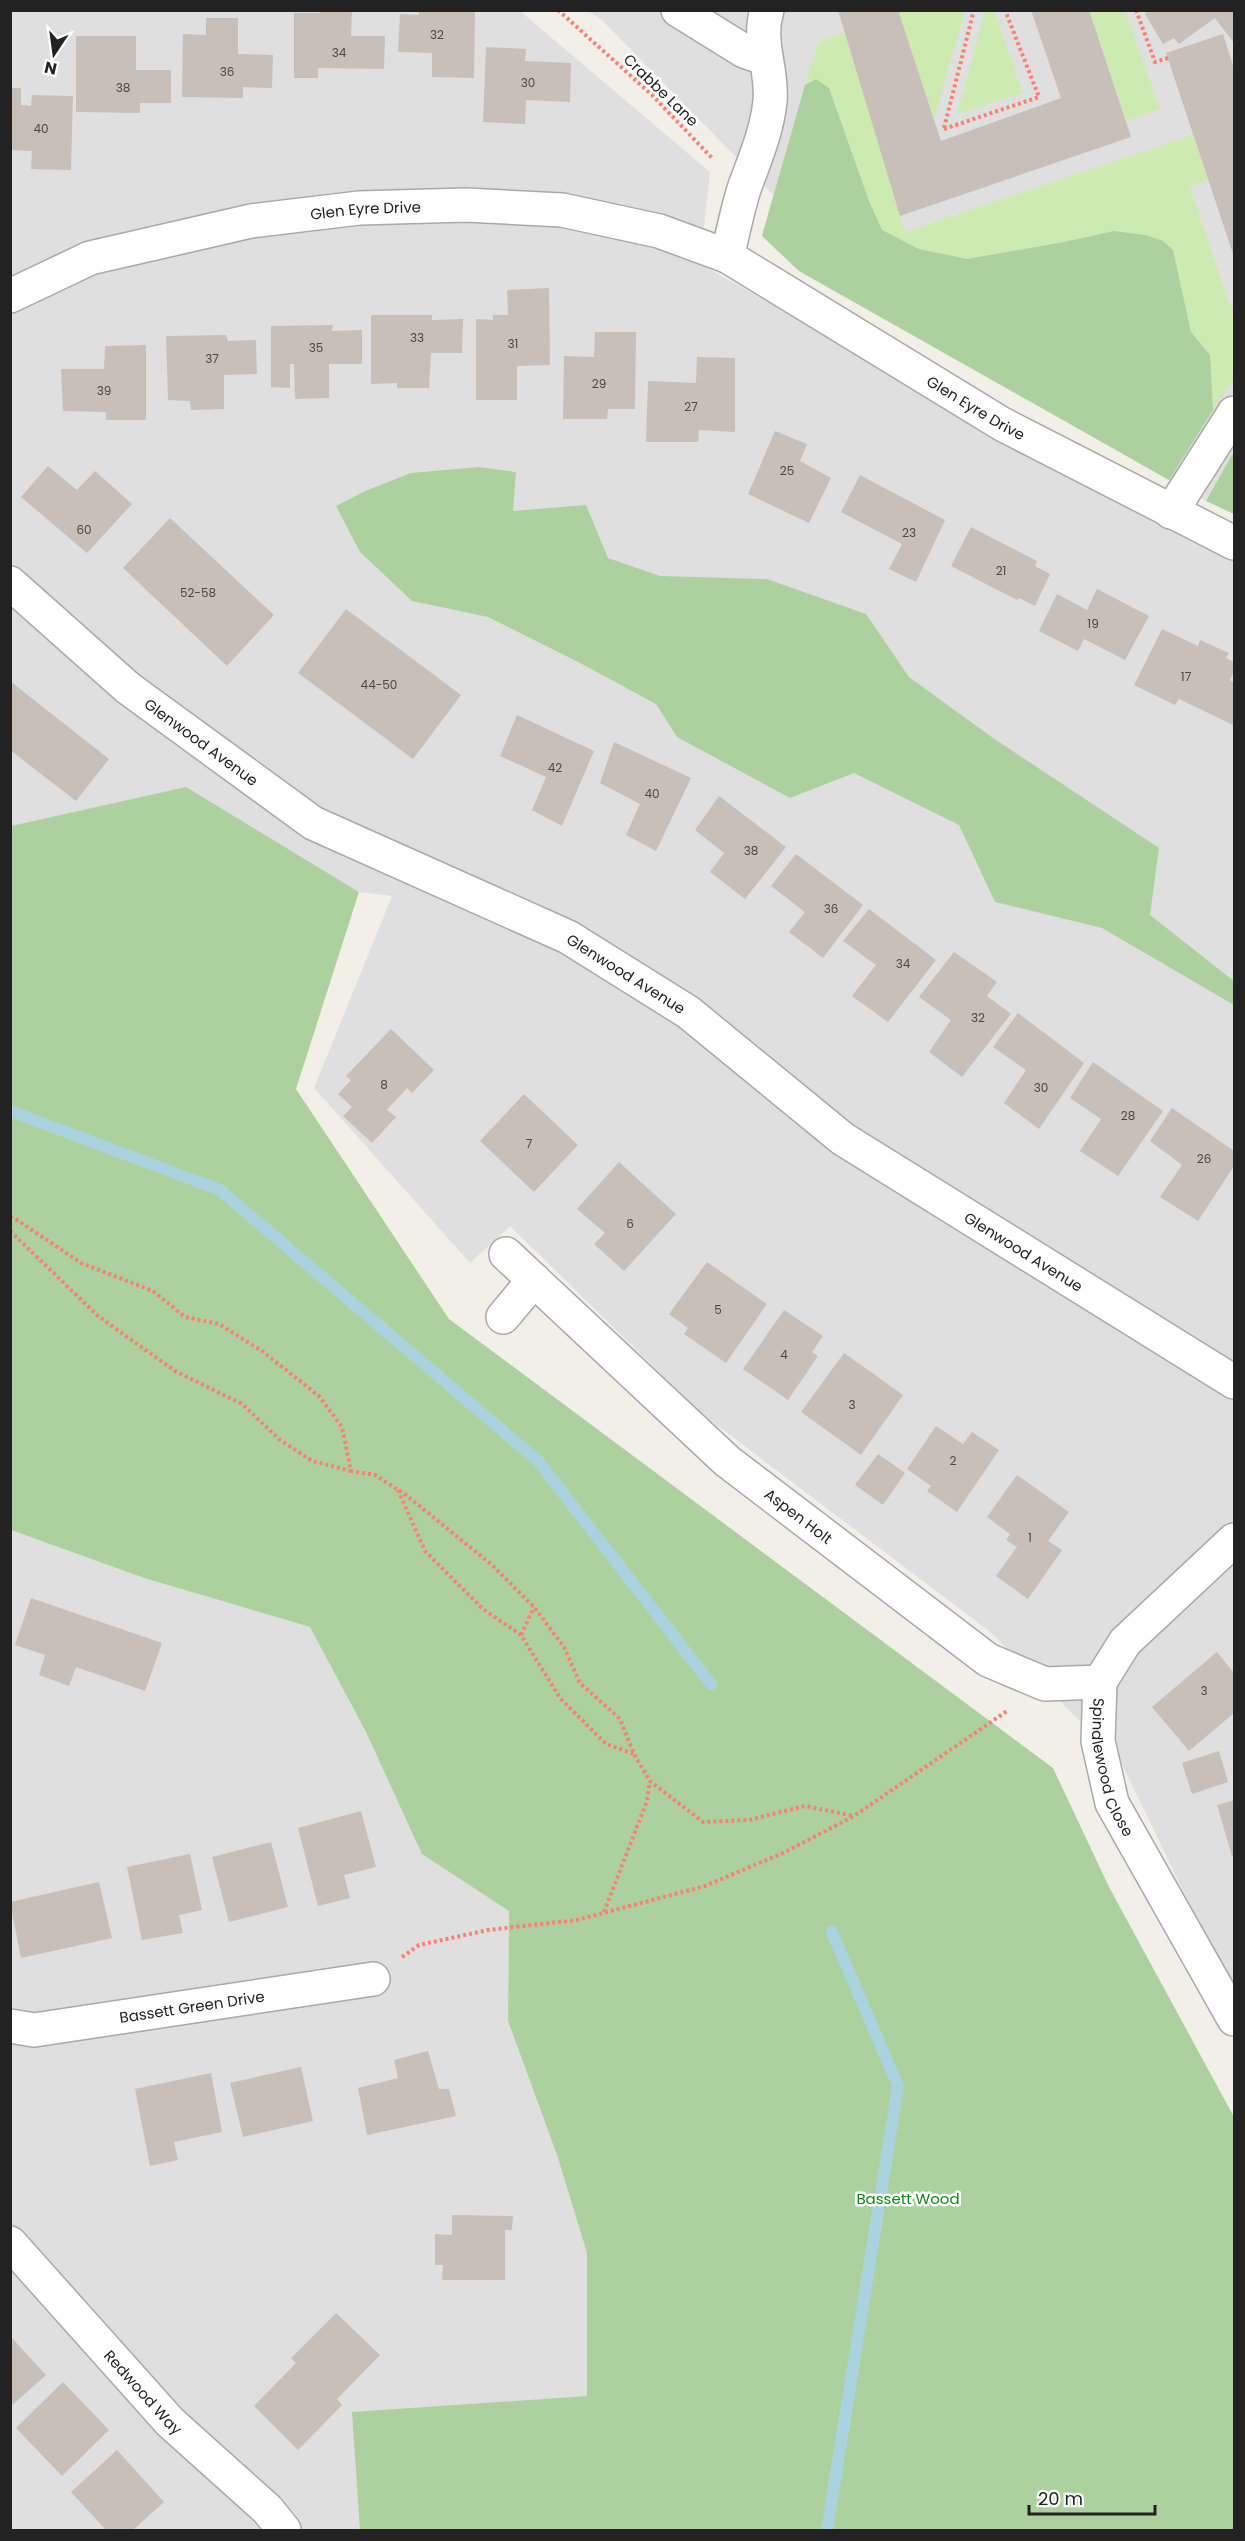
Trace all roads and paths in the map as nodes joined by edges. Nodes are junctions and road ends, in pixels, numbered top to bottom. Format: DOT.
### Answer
graph roads {
  1 [pos="558,10"];
  2 [pos="678,10"];
  3 [pos="767,10"];
  4 [pos="974,10"];
  5 [pos="1005,10"];
  6 [pos="1136,10"];
  7 [pos="764,58"];
  8 [pos="1168,58"];
  9 [pos="744,191"];
  10 [pos="727,256"];
  11 [pos="10,296"];
  12 [pos="1234,413"];
  13 [pos="1171,512"];
  14 [pos="1234,543"];
  15 [pos="10,583"];
  16 [pos="10,1217"];
  17 [pos="10,1231"];
  18 [pos="506,1254"];
  19 [pos="534,1280"];
  20 [pos="503,1317"];
  21 [pos="1234,1382"];
  22 [pos="351,1471"];
  23 [pos="398,1490"];
  24 [pos="1234,1540"];
  25 [pos="534,1607"];
  26 [pos="521,1635"];
  27 [pos="1100,1682"];
  28 [pos="1045,1684"];
  29 [pos="634,1754"];
  30 [pos="650,1781"];
  31 [pos="854,1816"];
  32 [pos="603,1913"];
  33 [pos="373,1979"];
  34 [pos="1234,2019"];
  35 [pos="10,2026"];
  36 [pos="10,2243"];
  37 [pos="284,2530"];
  1 -- 9 [label="path, Crabbe Lane"];
  2 -- 7 [label="street"];
  3 -- 7 [label="street"];
  4 -- 5 [label="path"];
  6 -- 8 [label="path"];
  7 -- 9 [label="street"];
  9 -- 10 [label="street"];
  10 -- 11 [label="street, Glen Eyre Drive"];
  10 -- 13 [label="street, Glen Eyre Drive"];
  12 -- 13 [label="street"];
  13 -- 14 [label="street, Glen Eyre Drive"];
  15 -- 21 [label="street, Glenwood Avenue"];
  16 -- 22 [label="path"];
  17 -- 22 [label="path"];
  18 -- 19 [label="street, Aspen Holt"];
  19 -- 20 [label="street"];
  19 -- 28 [label="street, Aspen Holt"];
  22 -- 23 [label="path"];
  23 -- 25 [label="path"];
  23 -- 26 [label="path"];
  24 -- 27 [label="street, Spindlewood Close"];
  25 -- 26 [label="path"];
  25 -- 29 [label="path"];
  26 -- 29 [label="path"];
  27 -- 28 [label="street, Aspen Holt"];
  27 -- 34 [label="street, Spindlewood Close"];
  28 -- 31 [label="path"];
  29 -- 30 [label="path"];
  30 -- 31 [label="path"];
  30 -- 32 [label="path"];
  31 -- 32 [label="path"];
  32 -- 33 [label="path"];
  33 -- 35 [label="street, Bassett Green Drive"];
  36 -- 37 [label="street, Redwood Way"];
}
